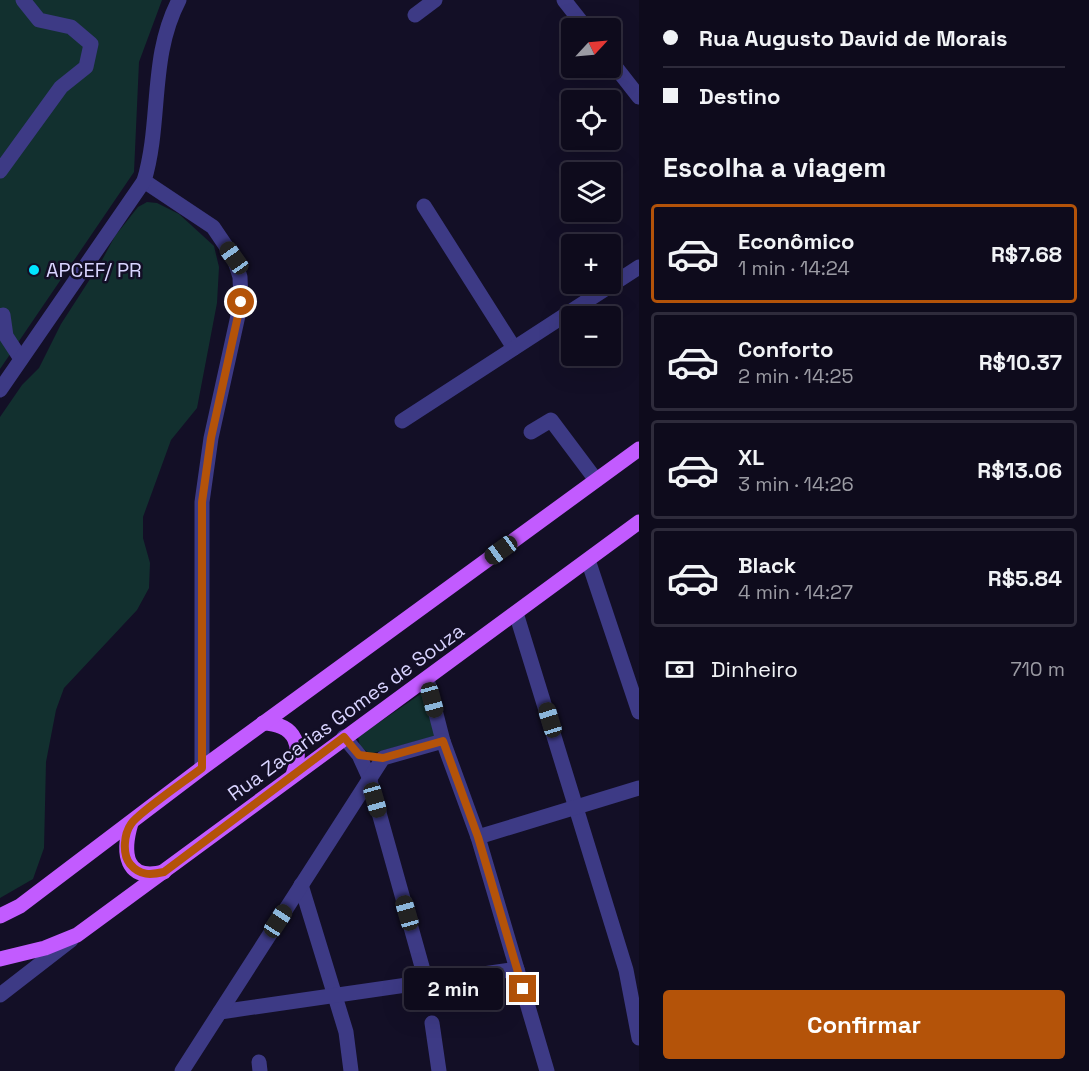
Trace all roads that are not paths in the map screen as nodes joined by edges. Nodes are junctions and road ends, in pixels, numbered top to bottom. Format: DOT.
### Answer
graph roads {
  1 [pos="23,0"];
  2 [pos="179,0"];
  3 [pos="435,0"];
  4 [pos="564,0"];
  5 [pos="415,15"];
  6 [pos="578,18"];
  7 [pos="621,74"];
  8 [pos="639,97"];
  9 [pos="0,171"];
  10 [pos="144,181"];
  11 [pos="424,206"];
  12 [pos="639,267"];
  13 [pos="0,316"];
  14 [pos="3,336"];
  15 [pos="514,348"];
  16 [pos="21,359"];
  17 [pos="0,390"];
  18 [pos="402,421"];
  19 [pos="531,432"];
  20 [pos="639,449"];
  21 [pos="596,480"];
  22 [pos="639,522"];
  23 [pos="588,560"];
  24 [pos="516,613"];
  25 [pos="427,679"];
  26 [pos="639,712"];
  27 [pos="263,723"];
  28 [pos="344,737"];
  29 [pos="443,741"];
  30 [pos="359,755"];
  31 [pos="383,758"];
  32 [pos="202,768"];
  33 [pos="293,775"];
  34 [pos="369,777"];
  35 [pos="639,788"];
  36 [pos="577,806"];
  37 [pos="131,823"];
  38 [pos="478,837"];
  39 [pos="164,872"];
  40 [pos="301,885"];
  41 [pos="0,916"];
  42 [pos="77,935"];
  43 [pos="0,959"];
  44 [pos="517,969"];
  45 [pos="632,969"];
  46 [pos="426,981"];
  47 [pos="334,994"];
  48 [pos="0,995"];
  49 [pos="220,1012"];
  50 [pos="432,1023"];
  51 [pos="639,1038"];
  52 [pos="182,1071"];
  53 [pos="351,1071"];
  54 [pos="440,1071"];
  55 [pos="547,1071"];
  1 -- 9 [label="street"];
  2 -- 10 [label="street"];
  3 -- 5 [label="street"];
  4 -- 6 [label="street"];
  7 -- 8 [label="street"];
  10 -- 16 [label="street"];
  10 -- 32 [label="street"];
  11 -- 15 [label="street"];
  12 -- 15 [label="street"];
  13 -- 14 [label="street"];
  14 -- 16 [label="street"];
  15 -- 18 [label="street"];
  16 -- 17 [label="street"];
  19 -- 21 [label="street"];
  20 -- 21 [label="main road, Rua Zacarias Gomes de Souza"];
  21 -- 27 [label="main road, Rua Zacarias Gomes de Souza"];
  22 -- 23 [label="main road, Rua Zacarias Gomes de Souza"];
  23 -- 24 [label="main road, Rua Zacarias Gomes de Souza"];
  23 -- 26 [label="street"];
  24 -- 25 [label="main road, Rua Zacarias Gomes de Souza"];
  24 -- 36 [label="street"];
  25 -- 28 [label="main road, Rua Zacarias Gomes de Souza"];
  25 -- 29 [label="street"];
  27 -- 32 [label="main road, Rua Zacarias Gomes de Souza"];
  27 -- 33 [label="main road"];
  28 -- 30 [label="street"];
  28 -- 33 [label="main road, Rua Zacarias Gomes de Souza"];
  29 -- 31 [label="street"];
  29 -- 38 [label="street"];
  30 -- 31 [label="street"];
  30 -- 34 [label="street"];
  31 -- 34 [label="street"];
  32 -- 37 [label="main road, Rua Zacarias Gomes de Souza"];
  33 -- 39 [label="main road, Rua Zacarias Gomes de Souza"];
  34 -- 40 [label="street"];
  34 -- 46 [label="street"];
  35 -- 36 [label="street"];
  36 -- 38 [label="street"];
  36 -- 45 [label="street"];
  37 -- 39 [label="main road"];
  37 -- 41 [label="main road, Rua Zacarias Gomes de Souza"];
  38 -- 44 [label="street"];
  39 -- 42 [label="main road, Rua Zacarias Gomes de Souza"];
  40 -- 47 [label="street"];
  40 -- 49 [label="street"];
  42 -- 43 [label="main road, Rua Zacarias Gomes de Souza"];
  42 -- 48 [label="street"];
  44 -- 46 [label="street"];
  44 -- 55 [label="street"];
  45 -- 51 [label="street"];
  46 -- 47 [label="street"];
  47 -- 49 [label="street"];
  47 -- 53 [label="street"];
  49 -- 52 [label="street"];
  50 -- 54 [label="street"];
}
